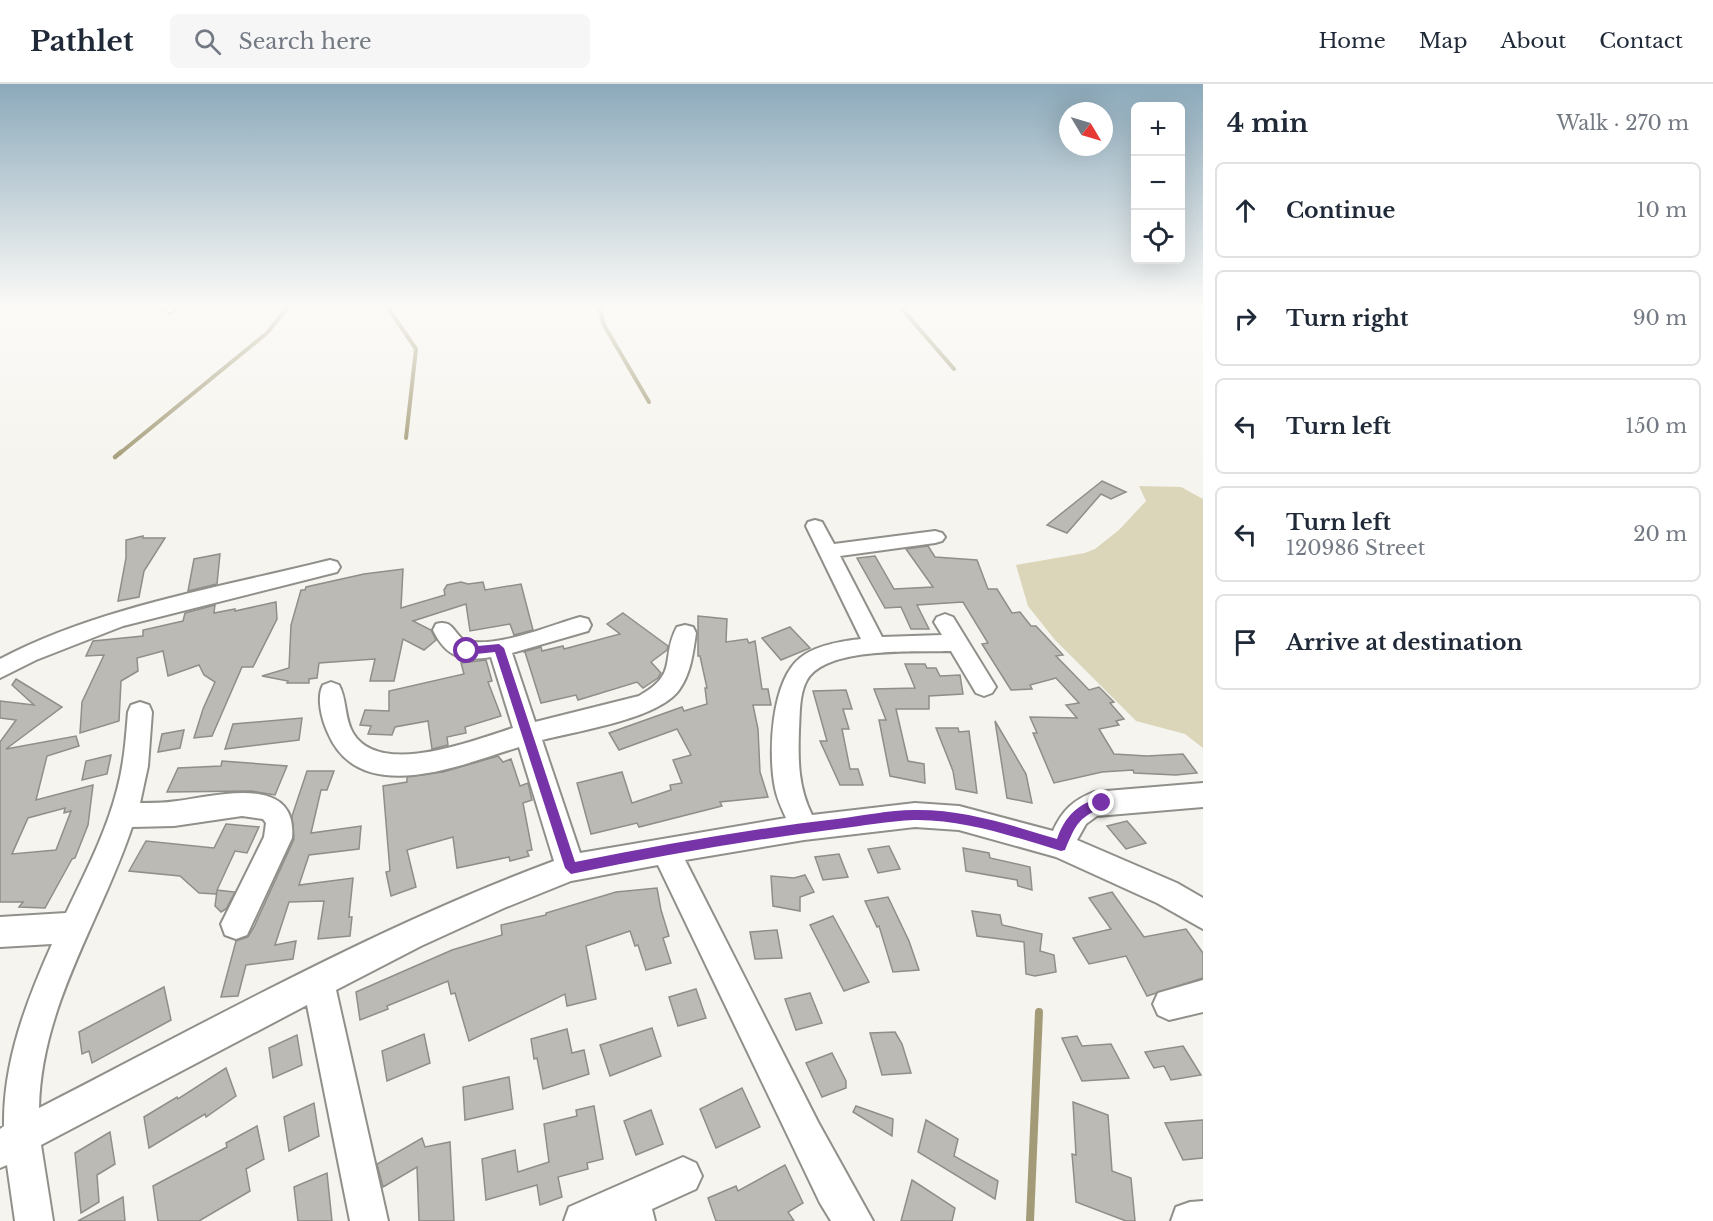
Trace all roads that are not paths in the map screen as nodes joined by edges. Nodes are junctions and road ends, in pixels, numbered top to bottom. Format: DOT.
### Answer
graph roads {
  1 [pos="815,526"];
  2 [pos="935,537"];
  3 [pos="828,551"];
  4 [pos="330,567"];
  5 [pos="945,622"];
  6 [pos="580,626"];
  7 [pos="444,630"];
  8 [pos="685,633"];
  9 [pos="875,644"];
  10 [pos="956,644"];
  11 [pos="499,648"];
  12 [pos="0,669"];
  13 [pos="984,687"];
  14 [pos="331,691"];
  15 [pos="140,712"];
  16 [pos="528,734"];
  17 [pos="1203,795"];
  18 [pos="122,815"];
  19 [pos="804,828"];
  20 [pos="1061,846"];
  21 [pos="665,850"];
  22 [pos="571,868"];
  23 [pos="1203,914"];
  24 [pos="236,924"];
  25 [pos="76,928"];
  26 [pos="0,932"];
  27 [pos="320,983"];
  28 [pos="1203,996"];
  29 [pos="1169,1004"];
  30 [pos="11,1143"];
  31 [pos="683,1176"];
  32 [pos="633,1211"];
  33 [pos="1203,1220"];
  34 [pos="34,1221"];
  35 [pos="369,1221"];
  36 [pos="583,1221"];
  37 [pos="854,1221"];
  38 [pos="1190,1221"];
  1 -- 3 [label="street"];
  2 -- 3 [label="street"];
  3 -- 9 [label="street"];
  4 -- 12 [label="street"];
  5 -- 10 [label="street"];
  6 -- 11 [label="street"];
  7 -- 11 [label="street"];
  8 -- 16 [label="street"];
  9 -- 10 [label="street"];
  9 -- 19 [label="street"];
  10 -- 13 [label="street"];
  11 -- 16 [label="street"];
  14 -- 16 [label="street"];
  15 -- 18 [label="street"];
  16 -- 22 [label="street"];
  17 -- 20 [label="street"];
  18 -- 24 [label="street"];
  18 -- 25 [label="street"];
  19 -- 20 [label="street"];
  19 -- 21 [label="street"];
  20 -- 23 [label="street"];
  21 -- 22 [label="street"];
  21 -- 37 [label="street"];
  22 -- 27 [label="street"];
  25 -- 26 [label="street"];
  25 -- 30 [label="street"];
  27 -- 30 [label="street"];
  27 -- 35 [label="street"];
  28 -- 29 [label="street"];
  30 -- 34 [label="street"];
  31 -- 32 [label="street"];
  32 -- 36 [label="street"];
  33 -- 38 [label="street"];
}
